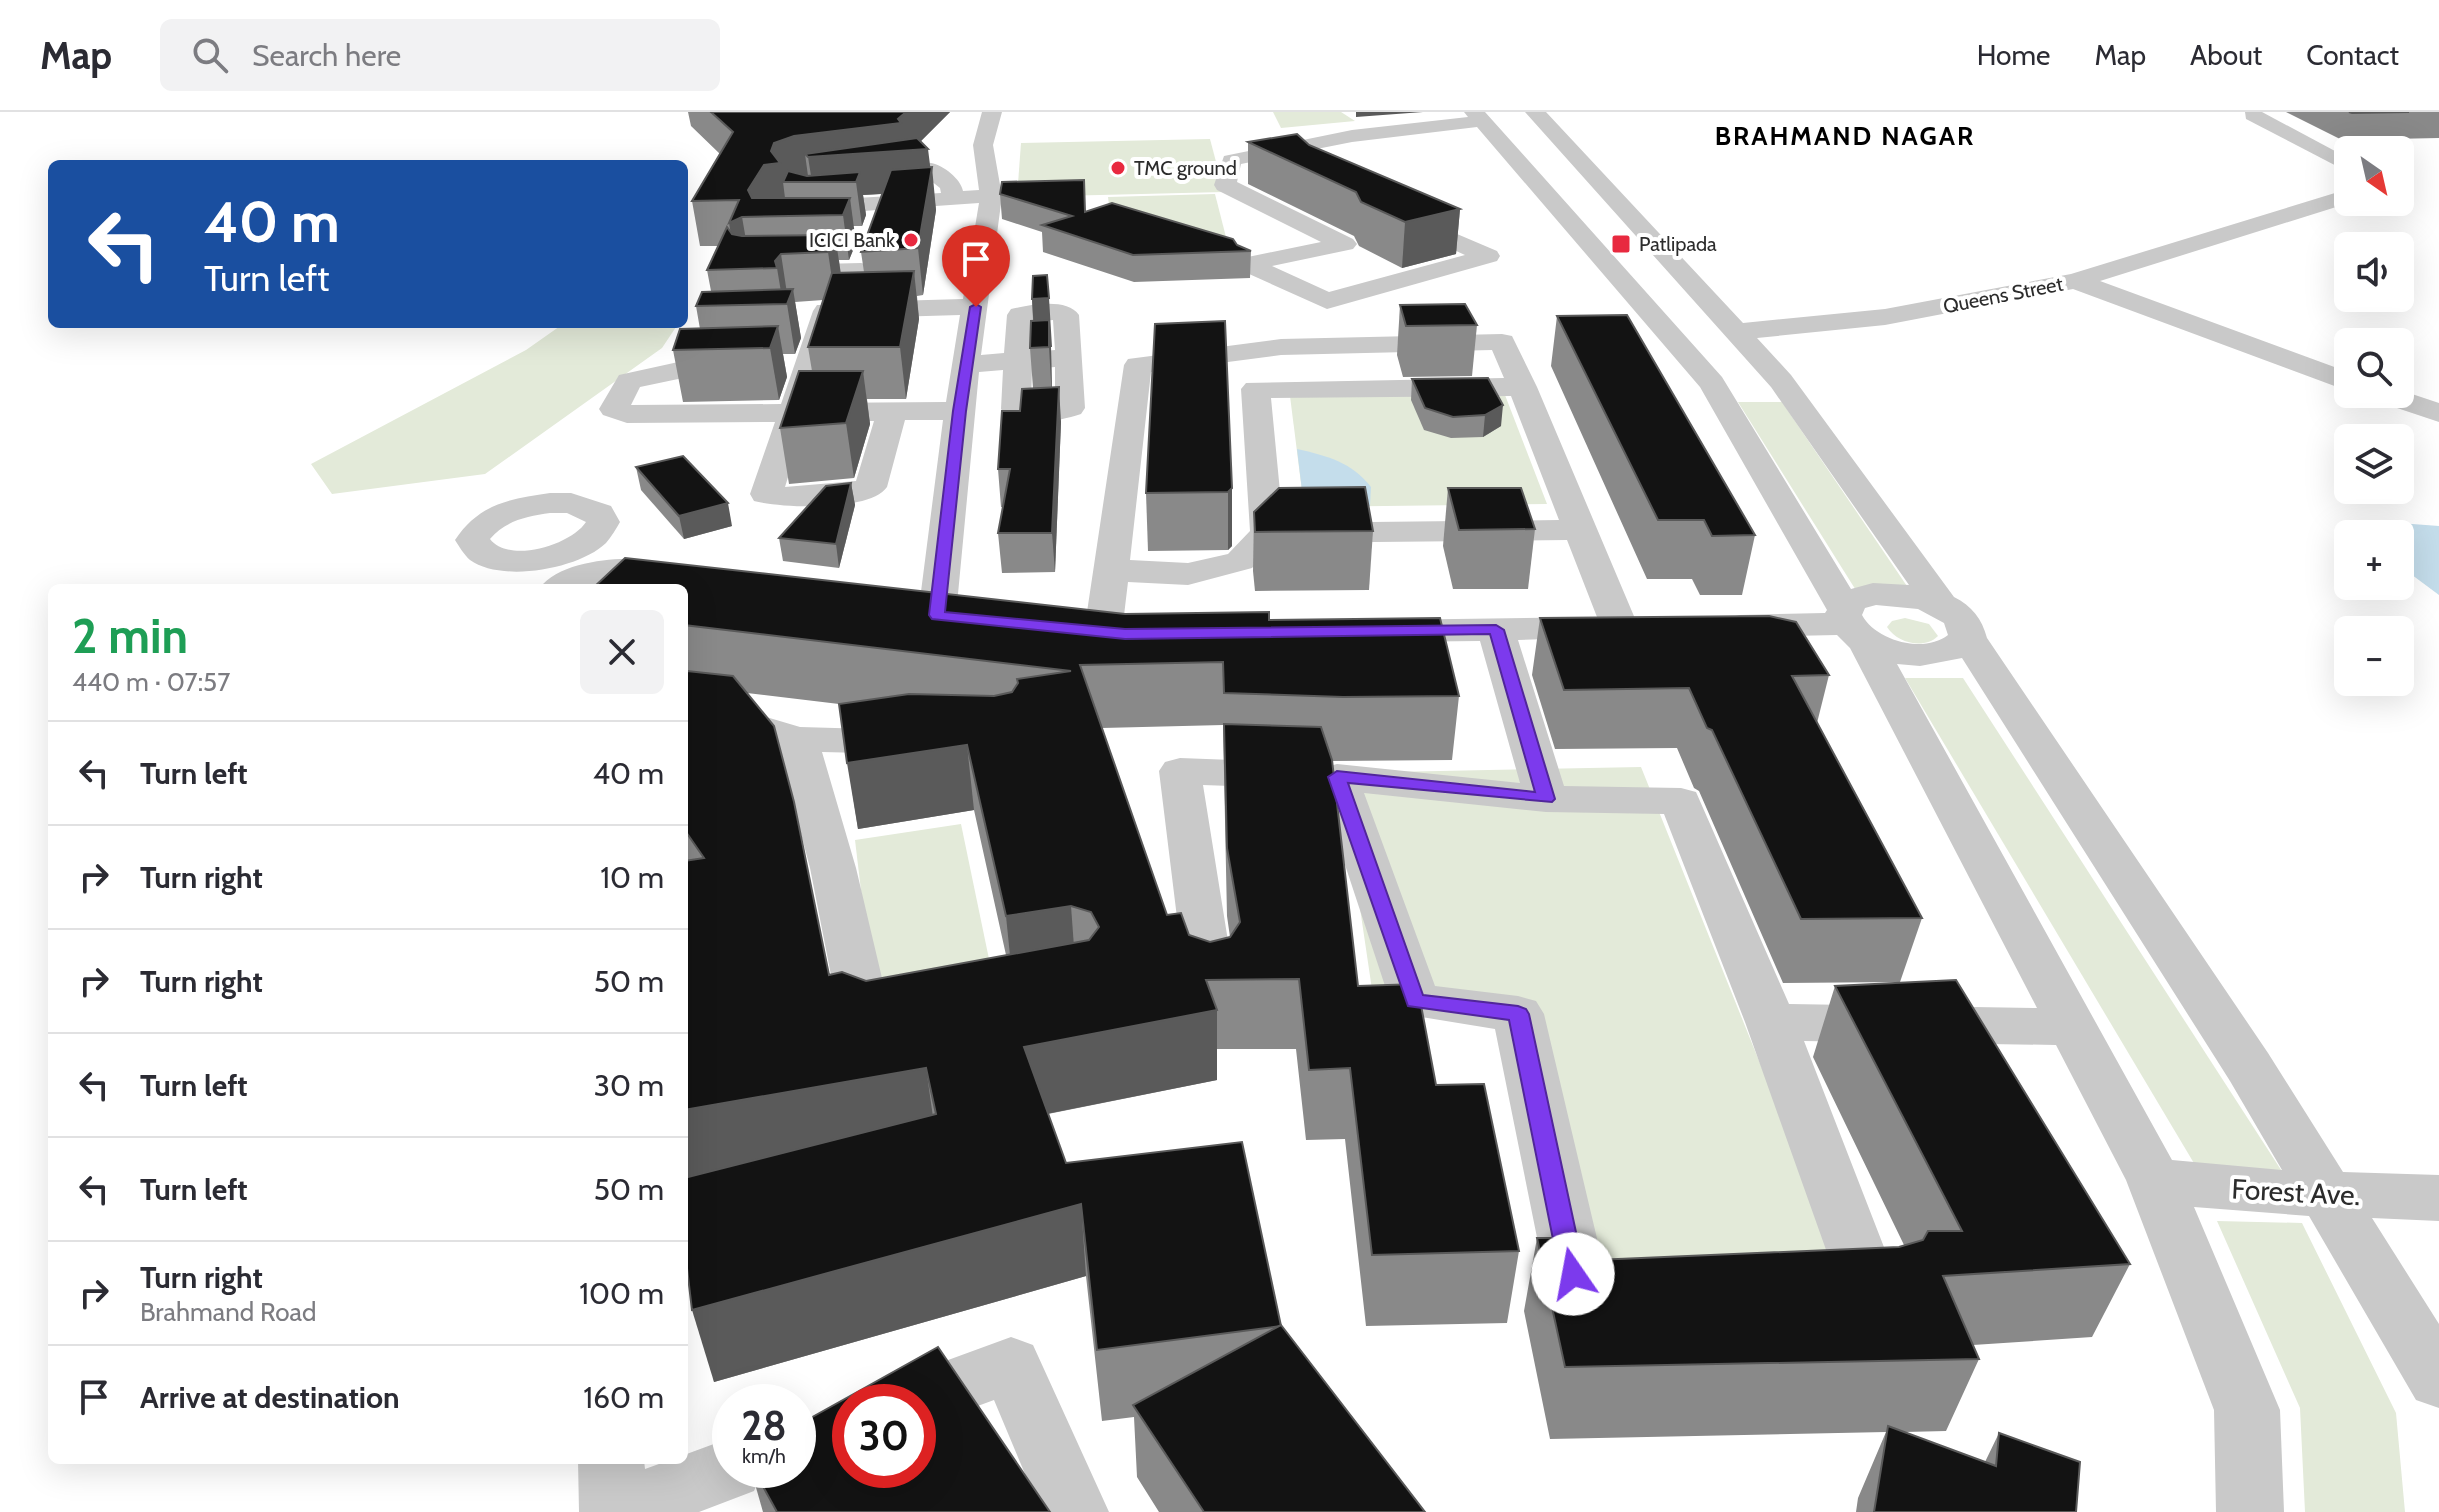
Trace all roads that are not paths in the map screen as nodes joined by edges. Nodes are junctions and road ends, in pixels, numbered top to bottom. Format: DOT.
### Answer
graph roads {
  1 [pos="992,112"];
  2 [pos="1535,112"];
  3 [pos="2253,115"];
  4 [pos="1478,116"];
  5 [pos="1288,151"];
  6 [pos="2334,158"];
  7 [pos="1307,170"];
  8 [pos="846,180"];
  9 [pos="795,189"];
  10 [pos="991,196"];
  11 [pos="953,197"];
  12 [pos="2334,200"];
  13 [pos="1388,211"];
  14 [pos="1647,234"];
  15 [pos="873,235"];
  16 [pos="1586,238"];
  17 [pos="750,273"];
  18 [pos="2075,281"];
  19 [pos="976,307"];
  20 [pos="831,315"];
  21 [pos="794,319"];
  22 [pos="1737,332"];
  23 [pos="1069,358"];
  24 [pos="702,360"];
  25 [pos="1019,361"];
  26 [pos="968,364"];
  27 [pos="809,365"];
  28 [pos="779,366"];
  29 [pos="2334,377"];
  30 [pos="1781,381"];
  31 [pos="1712,383"];
  32 [pos="1522,387"];
  33 [pos="2414,405"];
  34 [pos="959,411"];
  35 [pos="790,412"];
  36 [pos="892,412"];
  37 [pos="2439,413"];
  38 [pos="1580,530"];
  39 [pos="1267,533"];
  40 [pos="588,542"];
  41 [pos="618,568"];
  42 [pos="1111,570"];
  43 [pos="709,581"];
  44 [pos="566,584"];
  45 [pos="937,615"];
  46 [pos="1955,622"];
  47 [pos="1852,624"];
  48 [pos="1710,626"];
  49 [pos="1496,630"];
  50 [pos="1357,631"];
  51 [pos="1141,634"];
  52 [pos="688,718"];
  53 [pos="797,739"];
  54 [pos="937,743"];
  55 [pos="1337,777"];
  56 [pos="1546,799"];
  57 [pos="1211,991"];
  58 [pos="921,1022"];
  59 [pos="1771,1022"];
  60 [pos="2070,1027"];
  61 [pos="2154,1180"];
  62 [pos="2330,1196"];
  63 [pos="2439,1198"];
  64 [pos="1809,1294"];
  65 [pos="1625,1301"];
  66 [pos="2439,1380"];
  67 [pos="936,1393"];
  68 [pos="611,1464"];
  69 [pos="712,1476"];
  70 [pos="614,1512"];
  71 [pos="1075,1512"];
  72 [pos="2250,1512"];
  1 -- 10 [label="street"];
  2 -- 14 [label="street"];
  3 -- 6 [label="street"];
  4 -- 5 [label="street"];
  4 -- 16 [label="street"];
  5 -- 7 [label="street"];
  5 -- 13 [label="street"];
  8 -- 11 [label="street"];
  9 -- 15 [label="street"];
  10 -- 11 [label="street"];
  10 -- 19 [label="street"];
  11 -- 15 [label="street"];
  12 -- 18 [label="street"];
  14 -- 16 [label="street"];
  14 -- 22 [label="street"];
  15 -- 17 [label="street"];
  15 -- 20 [label="street"];
  16 -- 31 [label="street"];
  18 -- 22 [label="street, Queens Street"];
  18 -- 29 [label="street, Queens Street"];
  19 -- 20 [label="street"];
  19 -- 26 [label="street"];
  20 -- 21 [label="street"];
  20 -- 27 [label="street"];
  22 -- 30 [label="street"];
  23 -- 25 [label="street"];
  23 -- 25 [label="street"];
  23 -- 25 [label="street"];
  24 -- 35 [label="street"];
  25 -- 26 [label="street"];
  26 -- 34 [label="street"];
  27 -- 28 [label="street"];
  27 -- 35 [label="street"];
  30 -- 31 [label="street"];
  30 -- 46 [label="street"];
  31 -- 47 [label="street"];
  32 -- 38 [label="street"];
  32 -- 39 [label="street"];
  32 -- 42 [label="street"];
  33 -- 37 [label="street"];
  34 -- 36 [label="street"];
  34 -- 45 [label="street"];
  35 -- 36 [label="street"];
  35 -- 36 [label="street"];
  38 -- 39 [label="street"];
  38 -- 49 [label="street"];
  39 -- 42 [label="street"];
  40 -- 41 [label="street"];
  41 -- 43 [label="street"];
  41 -- 44 [label="street"];
  42 -- 51 [label="street"];
  46 -- 47 [label="street"];
  46 -- 47 [label="street"];
  46 -- 62 [label="street"];
  47 -- 48 [label="street"];
  47 -- 60 [label="street"];
  49 -- 50 [label="street"];
  49 -- 56 [label="street"];
  52 -- 53 [label="street"];
  53 -- 54 [label="street"];
  53 -- 58 [label="street"];
  55 -- 56 [label="street"];
  55 -- 57 [label="street"];
  55 -- 65 [label="street"];
  56 -- 59 [label="street"];
  59 -- 60 [label="street"];
  59 -- 64 [label="street"];
  60 -- 61 [label="street"];
  61 -- 62 [label="street, Forest Ave."];
  61 -- 72 [label="street"];
  62 -- 63 [label="street, Forest Ave."];
  62 -- 66 [label="street"];
  67 -- 71 [label="street"];
  68 -- 70 [label="street"];
  69 -- 70 [label="street"];
}
